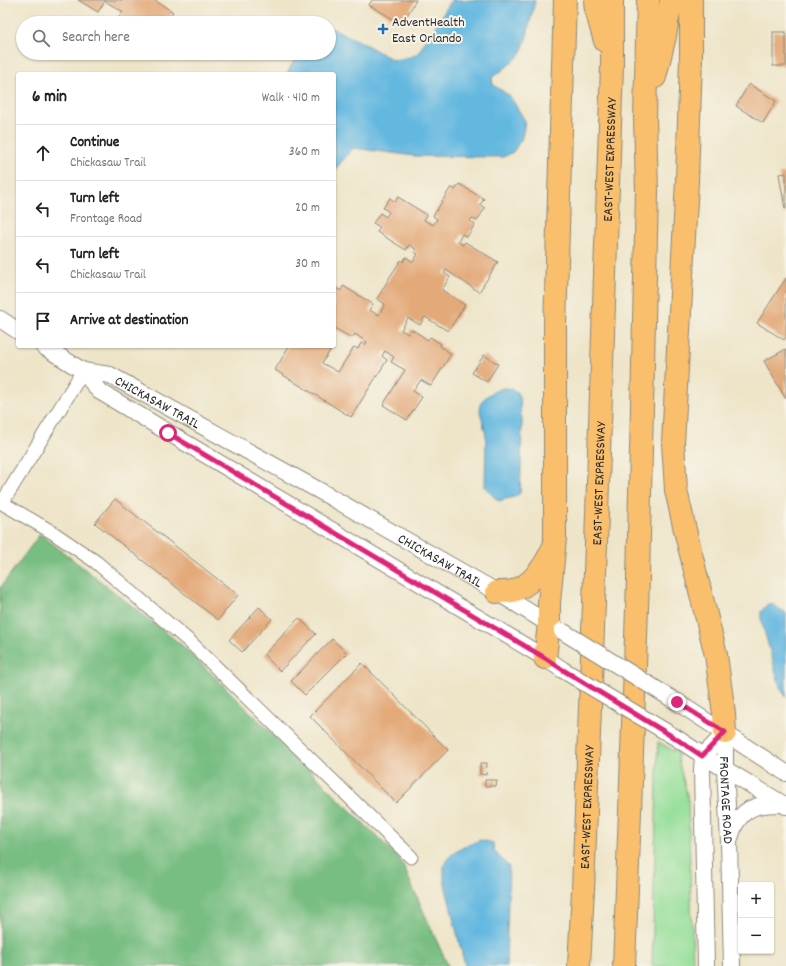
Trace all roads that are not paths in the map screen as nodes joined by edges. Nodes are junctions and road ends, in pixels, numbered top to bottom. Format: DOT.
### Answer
graph roads {
  1 [pos="565,0"];
  2 [pos="595,0"];
  3 [pos="612,0"];
  4 [pos="648,0"];
  5 [pos="671,0"];
  6 [pos="691,10"];
  7 [pos="612,65"];
  8 [pos="645,117"];
  9 [pos="0,319"];
  10 [pos="16,330"];
  11 [pos="46,348"];
  12 [pos="83,371"];
  13 [pos="554,545"];
  14 [pos="497,592"];
  15 [pos="555,628"];
  16 [pos="545,658"];
  17 [pos="725,732"];
  18 [pos="702,756"];
  19 [pos="725,769"];
  20 [pos="786,773"];
  21 [pos="784,805"];
  22 [pos="729,841"];
  23 [pos="410,857"];
  24 [pos="579,966"];
  25 [pos="624,966"];
  26 [pos="706,966"];
  27 [pos="732,966"];
  1 -- 13 [label="highway"];
  2 -- 7 [label="highway"];
  3 -- 7 [label="highway, EAST-WEST EXPRESSWAY"];
  4 -- 8 [label="highway"];
  5 -- 8 [label="highway"];
  6 -- 17 [label="highway"];
  7 -- 24 [label="highway, EAST-WEST EXPRESSWAY"];
  8 -- 25 [label="highway"];
  9 -- 10 [label="street"];
  11 -- 12 [label="street, CHICKASAW TRAIL"];
  12 -- 14 [label="street, CHICKASAW TRAIL"];
  12 -- 16 [label="street, CHICKASAW TRAIL"];
  12 -- 23 [label="street"];
  13 -- 14 [label="highway"];
  13 -- 15 [label="highway"];
  14 -- 15 [label="street, CHICKASAW TRAIL"];
  15 -- 16 [label="highway"];
  15 -- 17 [label="street, CHICKASAW TRAIL, bridge"];
  16 -- 18 [label="street, CHICKASAW TRAIL, bridge"];
  17 -- 18 [label="street, FRONTAGE ROAD"];
  17 -- 19 [label="street, FRONTAGE ROAD"];
  17 -- 20 [label="street, CHICKASAW TRAIL"];
  18 -- 19 [label="street, CHICKASAW TRAIL"];
  18 -- 26 [label="street, FRONTAGE ROAD"];
  19 -- 21 [label="street, CHICKASAW TRAIL"];
  19 -- 22 [label="street, FRONTAGE ROAD"];
  21 -- 22 [label="street"];
  22 -- 27 [label="street, FRONTAGE ROAD"];
}
